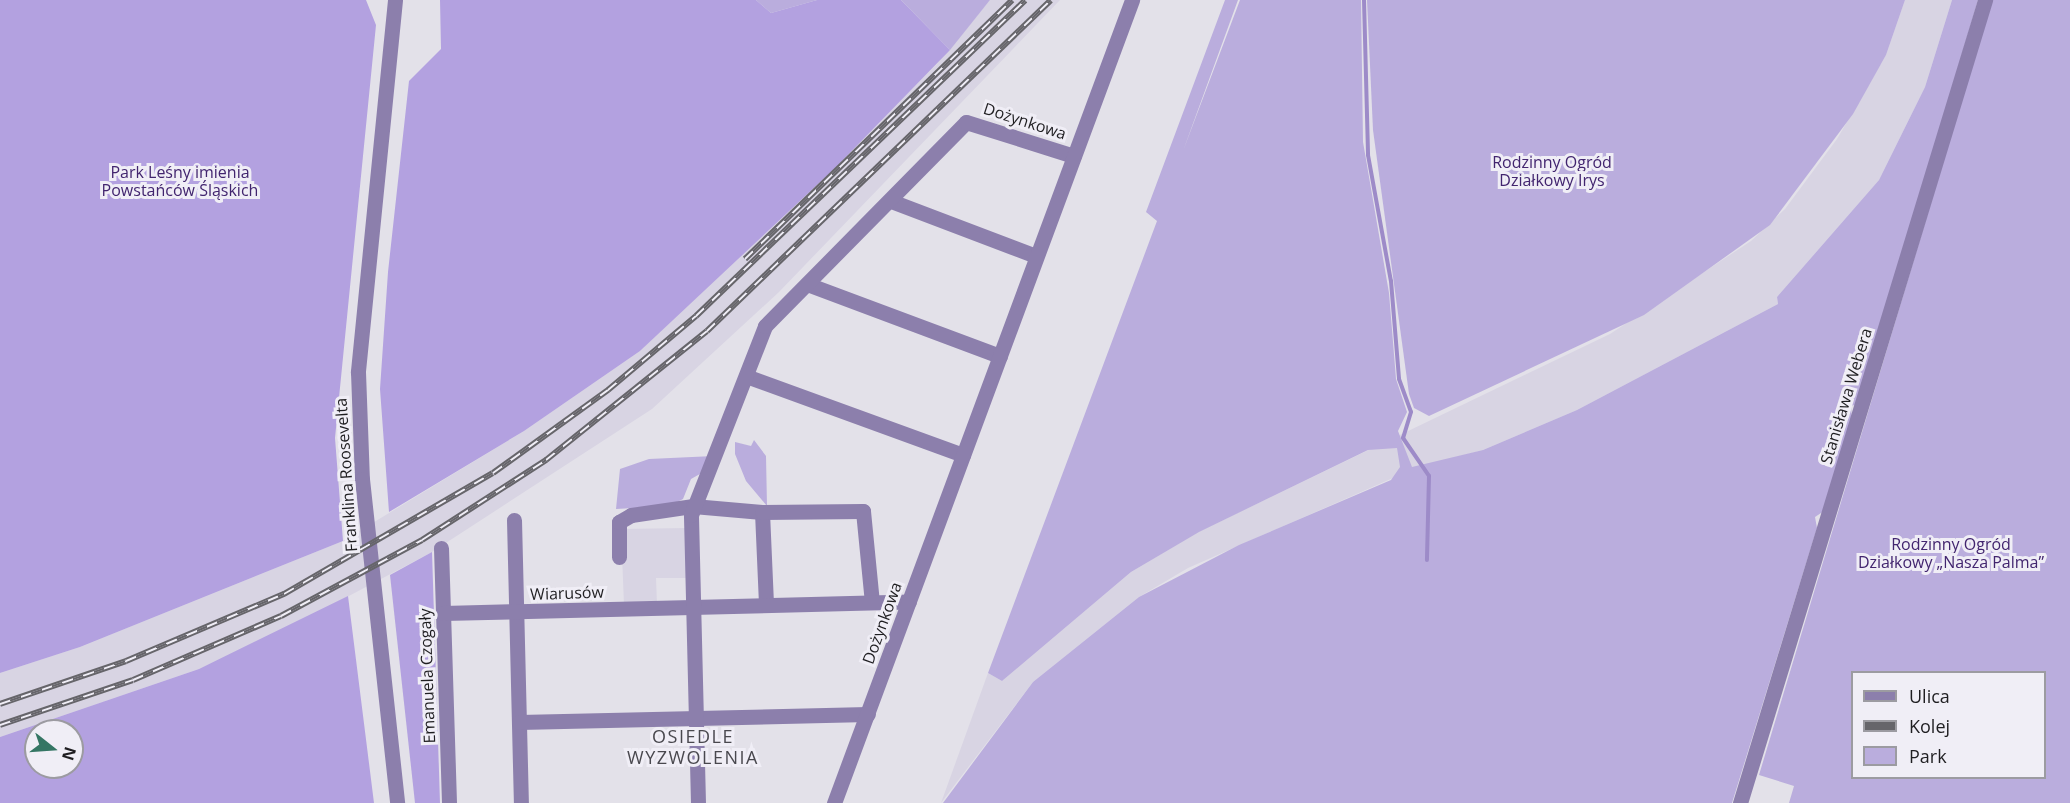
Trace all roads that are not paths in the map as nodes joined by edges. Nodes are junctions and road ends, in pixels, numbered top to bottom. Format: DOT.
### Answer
graph roads {
  1 [pos="394,0"];
  2 [pos="1132,0"];
  3 [pos="1985,0"];
  4 [pos="1074,156"];
  5 [pos="891,201"];
  6 [pos="1036,256"];
  7 [pos="807,284"];
  8 [pos="1000,356"];
  9 [pos="746,376"];
  10 [pos="963,455"];
  11 [pos="693,506"];
  12 [pos="762,512"];
  13 [pos="514,520"];
  14 [pos="441,548"];
  15 [pos="619,557"];
  16 [pos="872,602"];
  17 [pos="909,603"];
  18 [pos="766,605"];
  19 [pos="693,607"];
  20 [pos="516,612"];
  21 [pos="443,613"];
  22 [pos="868,714"];
  23 [pos="696,718"];
  24 [pos="519,723"];
  25 [pos="397,803"];
  26 [pos="449,803"];
  27 [pos="521,803"];
  28 [pos="698,803"];
  29 [pos="834,803"];
  30 [pos="1740,803"];
  1 -- 25 [label="street, Franklina Roosevelta"];
  2 -- 4 [label="street, Dożynkowa"];
  3 -- 30 [label="street, Stanisława Webera"];
  4 -- 5 [label="street, Dożynkowa"];
  4 -- 6 [label="street, Dożynkowa"];
  5 -- 6 [label="street"];
  5 -- 7 [label="street, Dożynkowa"];
  6 -- 8 [label="street, Dożynkowa"];
  7 -- 8 [label="street"];
  7 -- 9 [label="street, Dożynkowa"];
  8 -- 10 [label="street, Dożynkowa"];
  9 -- 10 [label="street"];
  9 -- 11 [label="street"];
  10 -- 17 [label="street, Dożynkowa"];
  11 -- 12 [label="street"];
  11 -- 15 [label="street"];
  11 -- 19 [label="street"];
  12 -- 16 [label="street"];
  12 -- 18 [label="street"];
  13 -- 20 [label="street"];
  14 -- 21 [label="street, Emanuela Czogały"];
  16 -- 17 [label="street, Wiarusów"];
  16 -- 18 [label="street, Wiarusów"];
  17 -- 22 [label="street, Dożynkowa"];
  18 -- 19 [label="street, Wiarusów"];
  19 -- 20 [label="street, Wiarusów"];
  19 -- 23 [label="street"];
  20 -- 21 [label="street, Wiarusów"];
  20 -- 24 [label="street"];
  21 -- 26 [label="street, Emanuela Czogały"];
  22 -- 23 [label="street"];
  22 -- 29 [label="street, Dożynkowa"];
  23 -- 24 [label="street"];
  23 -- 28 [label="street"];
  24 -- 27 [label="street"];
}
